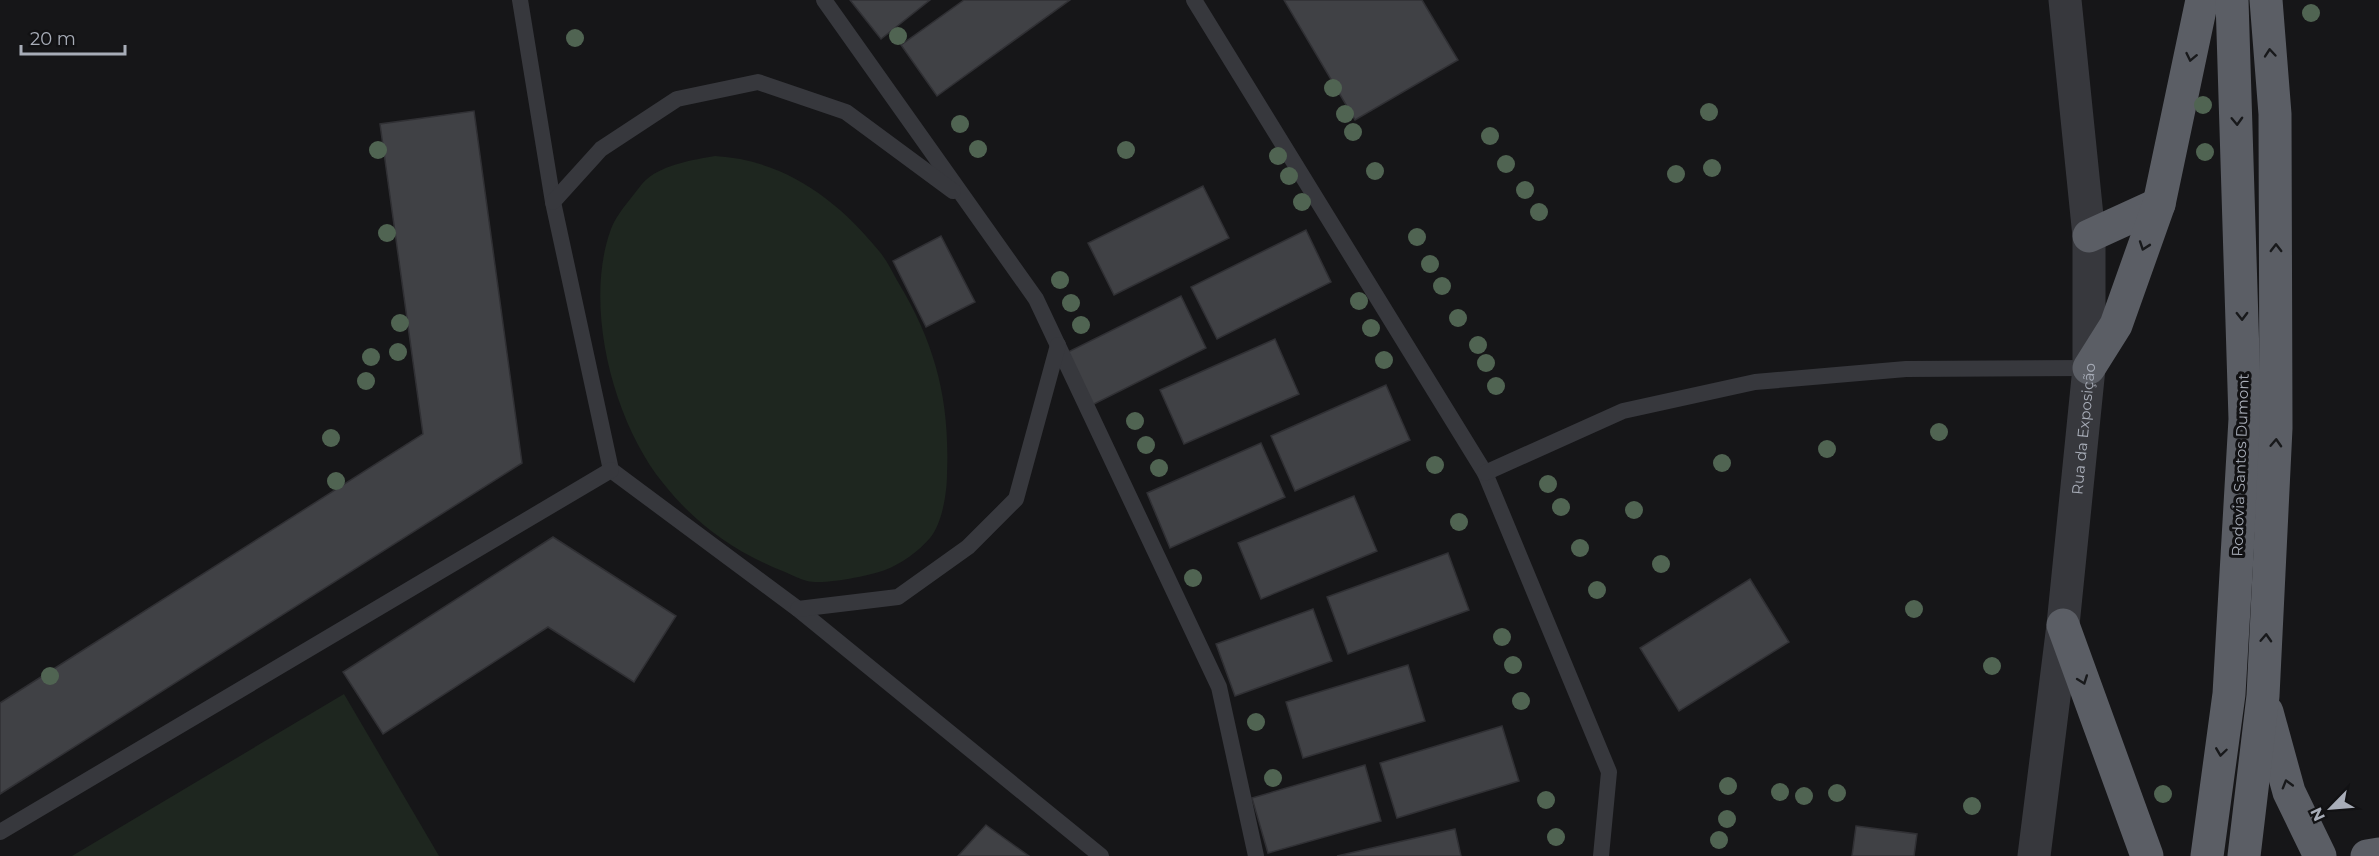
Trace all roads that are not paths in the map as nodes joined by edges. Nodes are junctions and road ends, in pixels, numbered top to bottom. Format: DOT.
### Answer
graph roads {
  1 [pos="520,0"];
  2 [pos="824,0"];
  3 [pos="1194,0"];
  4 [pos="2065,0"];
  5 [pos="2202,0"];
  6 [pos="2232,0"];
  7 [pos="2266,0"];
  8 [pos="966,200"];
  9 [pos="553,202"];
  10 [pos="2159,204"];
  11 [pos="2089,236"];
  12 [pos="1058,345"];
  13 [pos="2089,368"];
  14 [pos="611,470"];
  15 [pos="1485,473"];
  16 [pos="798,609"];
  17 [pos="2063,625"];
  18 [pos="2263,696"];
  19 [pos="0,832"];
  20 [pos="2379,854"];
  21 [pos="1101,856"];
  22 [pos="1256,856"];
  23 [pos="1601,856"];
  24 [pos="2034,856"];
  25 [pos="2147,856"];
  26 [pos="2207,856"];
  27 [pos="2244,856"];
  28 [pos="2320,856"];
  29 [pos="2367,856"];
  1 -- 9 [label="lane"];
  2 -- 8 [label="lane"];
  3 -- 15 [label="lane"];
  4 -- 11 [label="street, Rua da Exposição"];
  5 -- 10 [label="highway, one-way"];
  6 -- 26 [label="highway, Rodovia Santos Dumont, one-way"];
  18 -- 7 [label="highway, one-way"];
  8 -- 9 [label="lane"];
  8 -- 12 [label="lane"];
  9 -- 14 [label="lane"];
  10 -- 11 [label="highway"];
  10 -- 13 [label="highway, one-way"];
  11 -- 13 [label="street, Rua da Exposição"];
  12 -- 16 [label="lane"];
  12 -- 22 [label="lane"];
  13 -- 15 [label="lane"];
  13 -- 17 [label="street, Rua da Exposição"];
  14 -- 16 [label="lane"];
  14 -- 19 [label="lane"];
  15 -- 23 [label="lane"];
  16 -- 21 [label="lane"];
  17 -- 24 [label="street, Rua da Exposição"];
  17 -- 25 [label="highway, one-way"];
  18 -- 27 [label="highway"];
  28 -- 18 [label="highway, one-way"];
  20 -- 29 [label="highway"];
}
